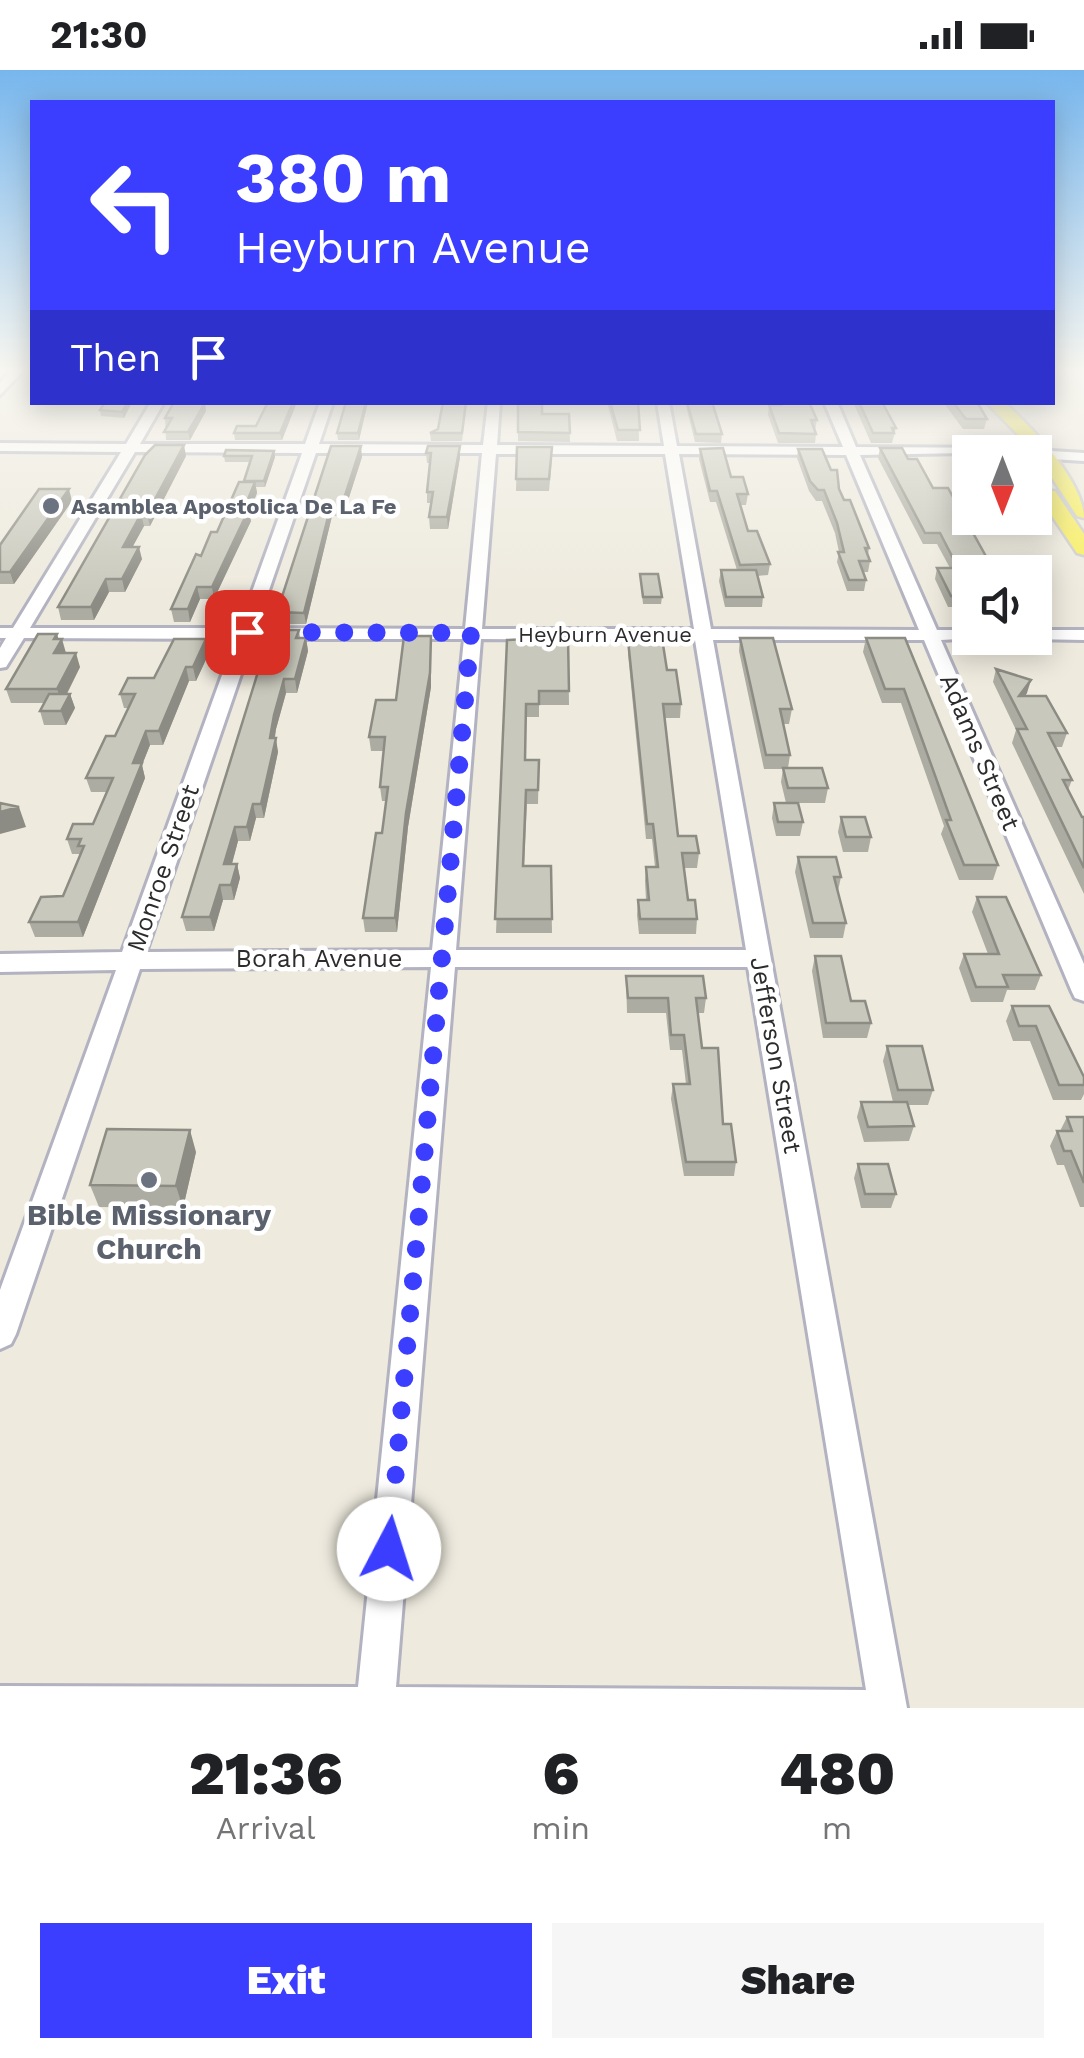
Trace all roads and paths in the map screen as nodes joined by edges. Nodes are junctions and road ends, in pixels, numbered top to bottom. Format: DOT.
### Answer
graph roads {
  1 [pos="311,444"];
  2 [pos="491,444"];
  3 [pos="670,444"];
  4 [pos="848,444"];
  5 [pos="0,446"];
  6 [pos="132,446"];
  7 [pos="310,448"];
  8 [pos="850,448"];
  9 [pos="491,449"];
  10 [pos="671,449"];
  11 [pos="952,450"];
  12 [pos="1052,455"];
  13 [pos="1084,456"];
  14 [pos="1052,471"];
  15 [pos="1052,501"];
  16 [pos="1084,512"];
  17 [pos="1084,549"];
  18 [pos="247,632"];
  19 [pos="9,633"];
  20 [pos="471,633"];
  21 [pos="929,634"];
  22 [pos="952,634"];
  23 [pos="702,635"];
  24 [pos="1052,635"];
  25 [pos="1084,636"];
  26 [pos="0,662"];
  27 [pos="443,957"];
  28 [pos="759,959"];
  29 [pos="131,960"];
  30 [pos="0,963"];
  31 [pos="1084,992"];
  32 [pos="0,1334"];
  33 [pos="0,1705"];
  34 [pos="374,1708"];
  35 [pos="863,1708"];
  36 [pos="888,1708"];
  1 -- 7 [label="street, Monroe Street"];
  2 -- 9 [label="street"];
  3 -- 10 [label="street, Jefferson Street"];
  4 -- 8 [label="street, Adams Street"];
  5 -- 6 [label="street"];
  6 -- 7 [label="street"];
  6 -- 19 [label="street"];
  7 -- 9 [label="street"];
  7 -- 18 [label="street, Monroe Street"];
  8 -- 10 [label="street"];
  8 -- 11 [label="street"];
  8 -- 21 [label="street, Adams Street"];
  9 -- 10 [label="street"];
  9 -- 20 [label="street"];
  10 -- 23 [label="street, Jefferson Street"];
  12 -- 13 [label="street"];
  14 -- 16 [label="main road"];
  15 -- 17 [label="main road"];
  18 -- 19 [label="street, Heyburn Avenue"];
  18 -- 20 [label="street, Heyburn Avenue"];
  18 -- 29 [label="street, Monroe Street"];
  19 -- 26 [label="street"];
  20 -- 23 [label="street, Heyburn Avenue"];
  20 -- 27 [label="street"];
  21 -- 22 [label="street, Heyburn Avenue"];
  21 -- 23 [label="street, Heyburn Avenue"];
  21 -- 31 [label="street, Adams Street"];
  23 -- 28 [label="street, Jefferson Street"];
  24 -- 25 [label="street"];
  27 -- 28 [label="street, Borah Avenue"];
  27 -- 29 [label="street, Borah Avenue"];
  27 -- 34 [label="street"];
  28 -- 36 [label="street, Jefferson Street"];
  29 -- 30 [label="street, Borah Avenue"];
  29 -- 32 [label="street, Monroe Street"];
  33 -- 34 [label="street"];
  34 -- 35 [label="street"];
}
